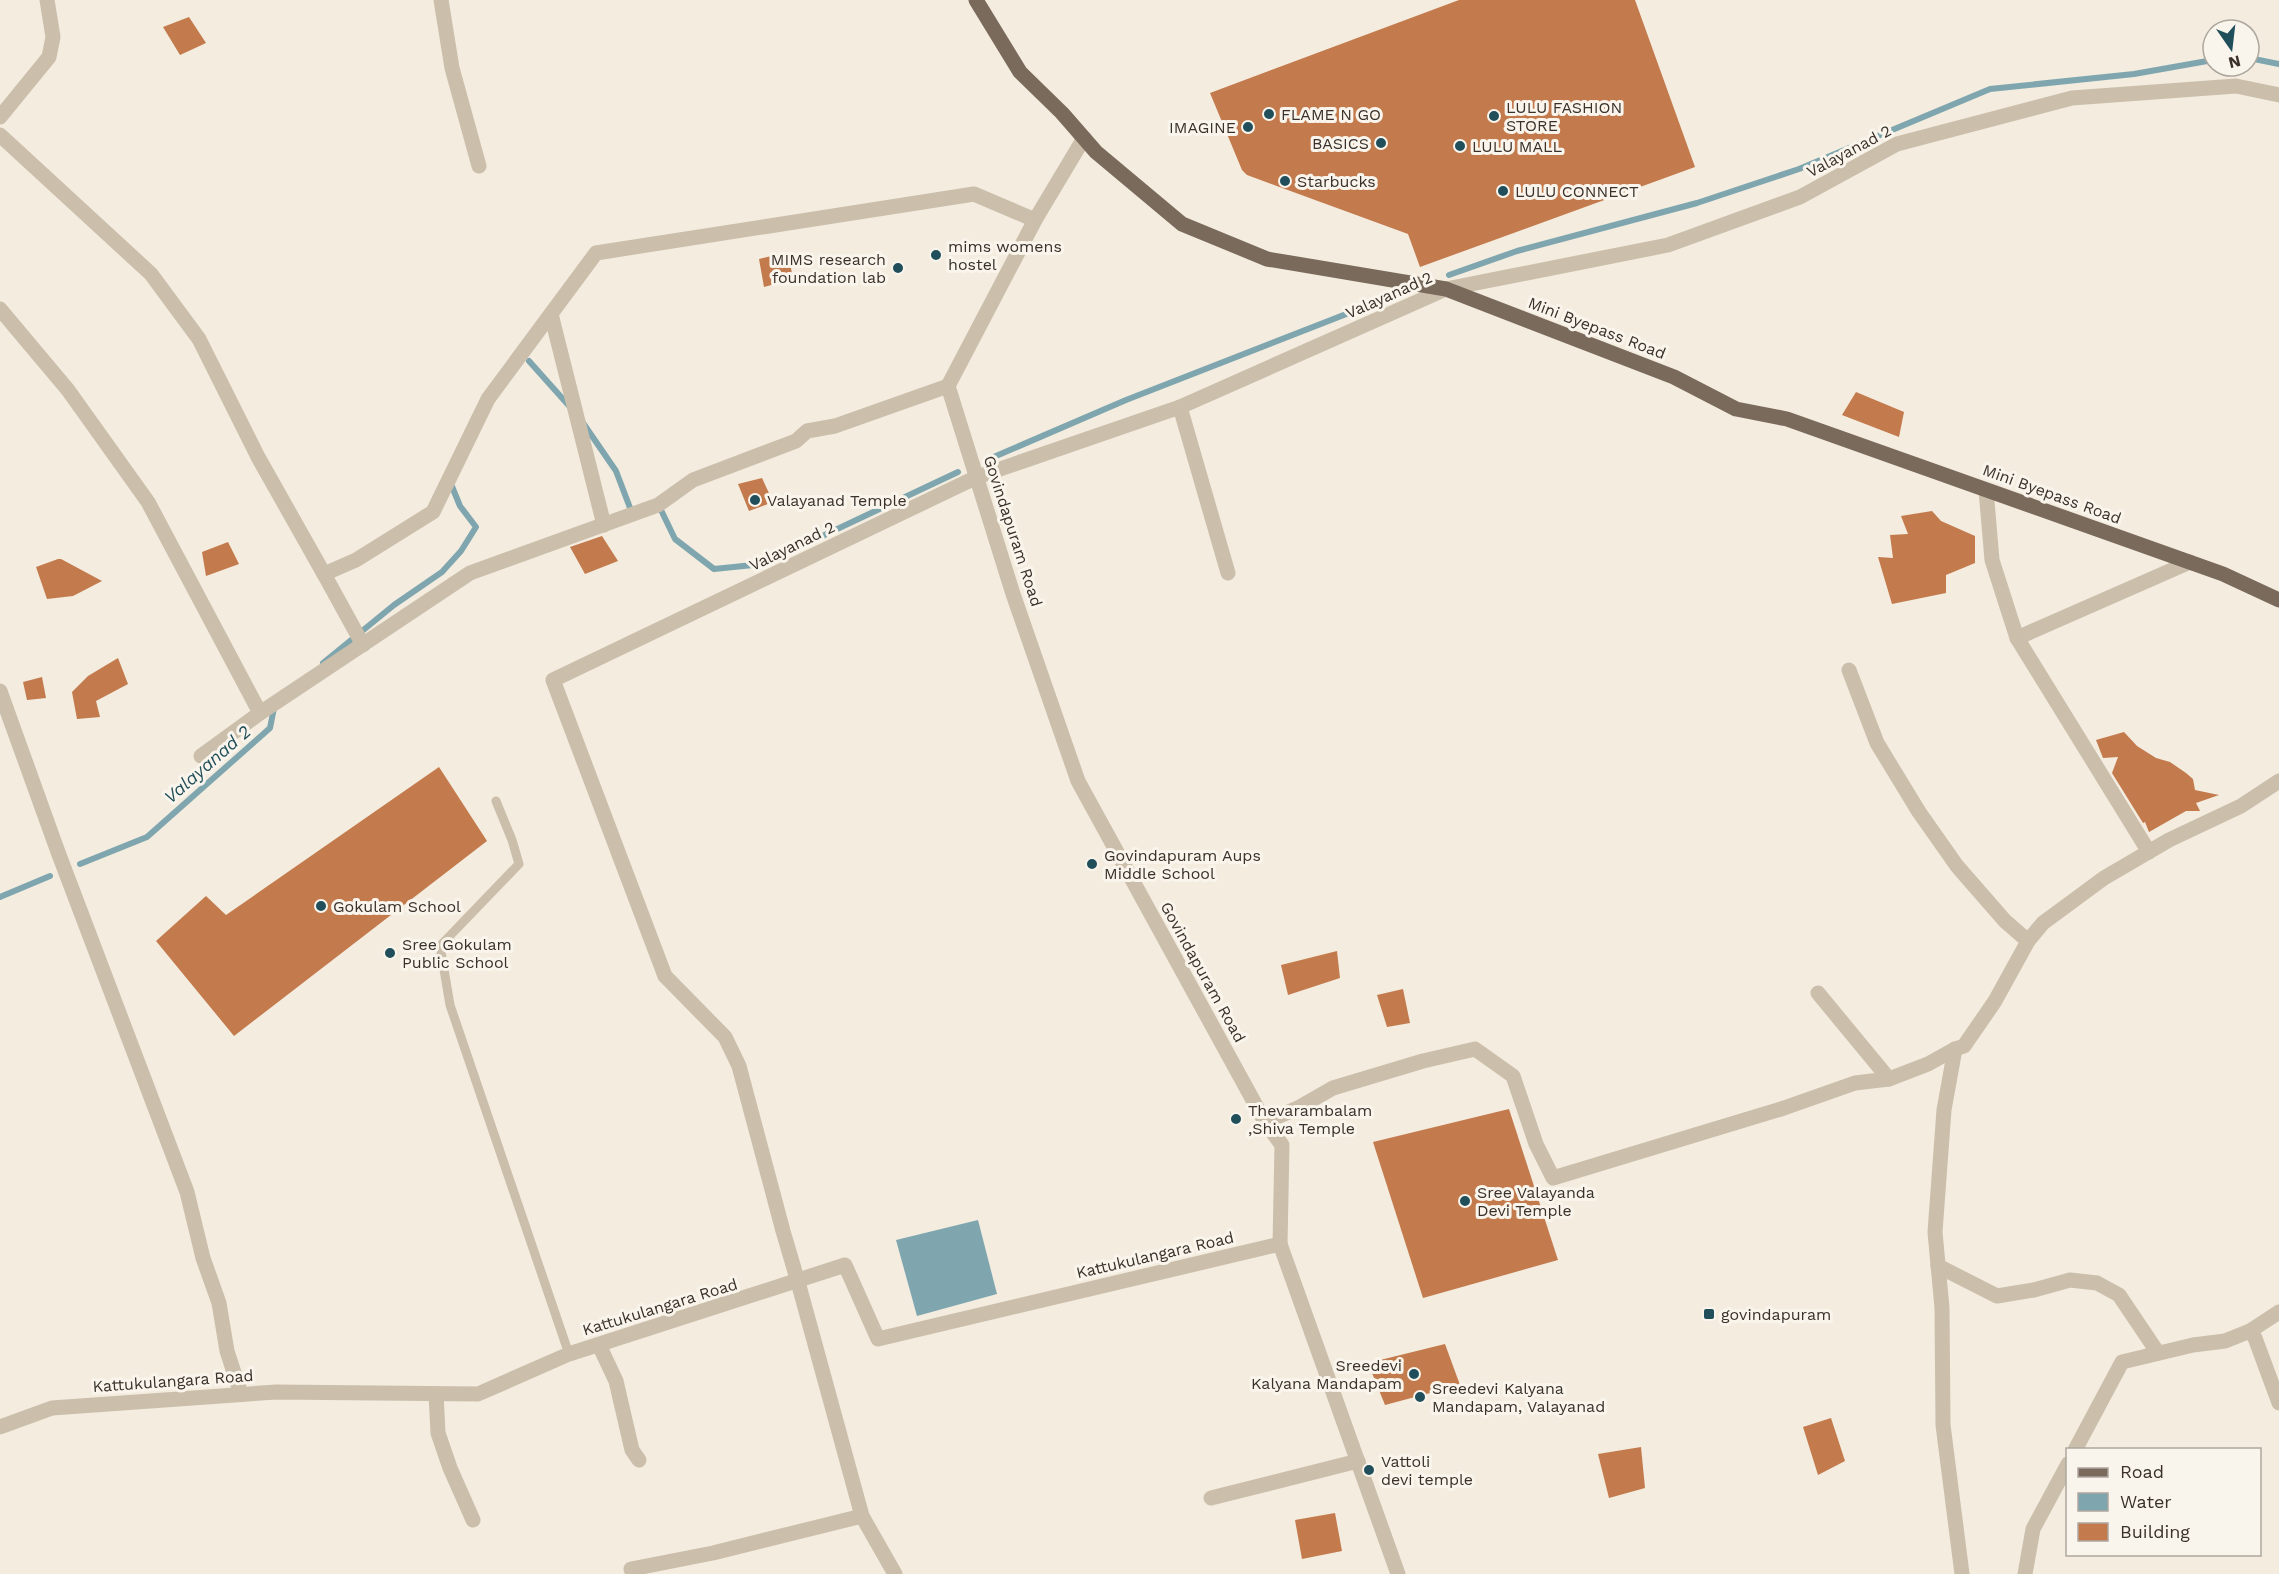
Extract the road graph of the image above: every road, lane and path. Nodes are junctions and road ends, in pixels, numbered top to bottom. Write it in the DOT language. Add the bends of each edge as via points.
graph roads {
  1 [pos="46,0"];
  2 [pos="441,0"];
  3 [pos="976,0"];
  4 [pos="2279,95"];
  5 [pos="0,117"];
  6 [pos="0,135"];
  7 [pos="1084,138"];
  8 [pos="479,166"];
  9 [pos="1035,220"];
  10 [pos="1446,290"];
  11 [pos="0,309"];
  12 [pos="551,314"];
  13 [pos="948,386"];
  14 [pos="1180,407"];
  15 [pos="977,477"];
  16 [pos="1986,490"];
  17 [pos="604,525"];
  18 [pos="2190,562"];
  19 [pos="1228,573"];
  20 [pos="324,574"];
  21 [pos="2279,600"];
  22 [pos="2017,639"];
  23 [pos="363,645"];
  24 [pos="1849,670"];
  25 [pos="0,691"];
  26 [pos="260,713"];
  27 [pos="201,756"];
  28 [pos="2279,781"];
  29 [pos="496,801"];
  30 [pos="2149,852"];
  31 [pos="2028,941"];
  32 [pos="1818,993"];
  33 [pos="1954,1049"];
  34 [pos="1889,1079"];
  35 [pos="1265,1122"];
  36 [pos="1280,1244"];
  37 [pos="1938,1266"];
  38 [pos="798,1282"];
  39 [pos="2279,1312"];
  40 [pos="2250,1330"];
  41 [pos="599,1345"];
  42 [pos="2158,1353"];
  43 [pos="569,1354"];
  44 [pos="241,1394"];
  45 [pos="436,1394"];
  46 [pos="2279,1403"];
  47 [pos="0,1427"];
  48 [pos="2076,1448"];
  49 [pos="639,1460"];
  50 [pos="1358,1461"];
  51 [pos="2066,1466"];
  52 [pos="1211,1498"];
  53 [pos="862,1516"];
  54 [pos="473,1520"];
  55 [pos="631,1569"];
  56 [pos="895,1574"];
  57 [pos="1398,1574"];
  58 [pos="1962,1574"];
  59 [pos="2025,1574"];
  1 -- 5 [label="street" via="53,37 49,57"];
  2 -- 8 [label="street" via="452,68"];
  3 -- 7 [label="main road, Mini Byepass Road" via="1020,72"];
  4 -- 10 [label="street, Valayanad 2" via="2236,86 2072,98 1897,144 1800,197 1668,245"];
  6 -- 20 [label="street" via="151,274 199,339 258,457"];
  7 -- 9 [label="street"];
  7 -- 10 [label="main road, Mini Byepass Road" via="1182,224 1267,259"];
  9 -- 12 [label="street" via="974,194 596,254"];
  9 -- 13 [label="street"];
  10 -- 14 [label="street, Valayanad 2"];
  10 -- 16 [label="main road, Mini Byepass Road" via="1674,377 1736,409 1787,419"];
  11 -- 26 [label="street" via="68,390 148,502"];
  12 -- 17 [label="street"];
  12 -- 20 [label="street" via="488,399 433,512 356,560"];
  13 -- 15 [label="street, Govindapuram Road"];
  13 -- 17 [label="street" via="835,426 807,431 796,441 693,480 658,506"];
  14 -- 15 [label="street, Valayanad 2"];
  14 -- 19 [label="street"];
  15 -- 35 [label="street, Govindapuram Road" via="1078,781"];
  15 -- 38 [label="street, Valayanad 2" via="553,680 665,976 725,1037 739,1066"];
  16 -- 18 [label="main road, Mini Byepass Road"];
  16 -- 22 [label="street" via="1992,560"];
  17 -- 23 [label="street" via="470,573"];
  18 -- 21 [label="main road, Mini Byepass Road"];
  18 -- 22 [label="street"];
  20 -- 23 [label="street"];
  22 -- 30 [label="street"];
  23 -- 26 [label="street"];
  24 -- 31 [label="street" via="1877,743 1919,812 1957,866"];
  25 -- 44 [label="street" via="187,1192"];
  26 -- 27 [label="street"];
  28 -- 30 [label="street" via="2241,806"];
  29 -- 43 [label="lane" via="519,864 440,946 450,1005"];
  30 -- 31 [label="street" via="2104,878 2043,923"];
  31 -- 33 [label="street" via="1995,1001 1964,1046"];
  32 -- 34 [label="street"];
  33 -- 34 [label="street"];
  33 -- 37 [label="street" via="1944,1110 1935,1232"];
  34 -- 35 [label="street" via="1855,1083 1553,1178 1536,1144 1513,1076 1475,1049 1332,1088"];
  35 -- 36 [label="street, Govindapuram Road" via="1282,1145"];
  36 -- 38 [label="street, Kattukulangara Road" via="878,1339 845,1266"];
  36 -- 50 [label="street, Govindapuram Road"];
  37 -- 42 [label="street" via="1997,1296 2070,1280 2097,1283 2119,1295"];
  37 -- 58 [label="street" via="1943,1425"];
  38 -- 41 [label="street, Kattukulangara Road"];
  38 -- 53 [label="street"];
  39 -- 40 [label="street"];
  40 -- 42 [label="street" via="2225,1341"];
  40 -- 46 [label="street"];
  41 -- 43 [label="street, Kattukulangara Road"];
  41 -- 49 [label="street" via="616,1381 632,1450"];
  42 -- 48 [label="street" via="2122,1362"];
  43 -- 45 [label="street, Kattukulangara Road" via="478,1394"];
  44 -- 45 [label="street, Kattukulangara Road"];
  44 -- 47 [label="street, Kattukulangara Road" via="52,1408"];
  45 -- 54 [label="street" via="438,1433"];
  50 -- 52 [label="street"];
  50 -- 57 [label="street, Govindapuram Road"];
  51 -- 59 [label="street" via="2033,1529"];
  53 -- 55 [label="street"];
  53 -- 56 [label="street"];
}
